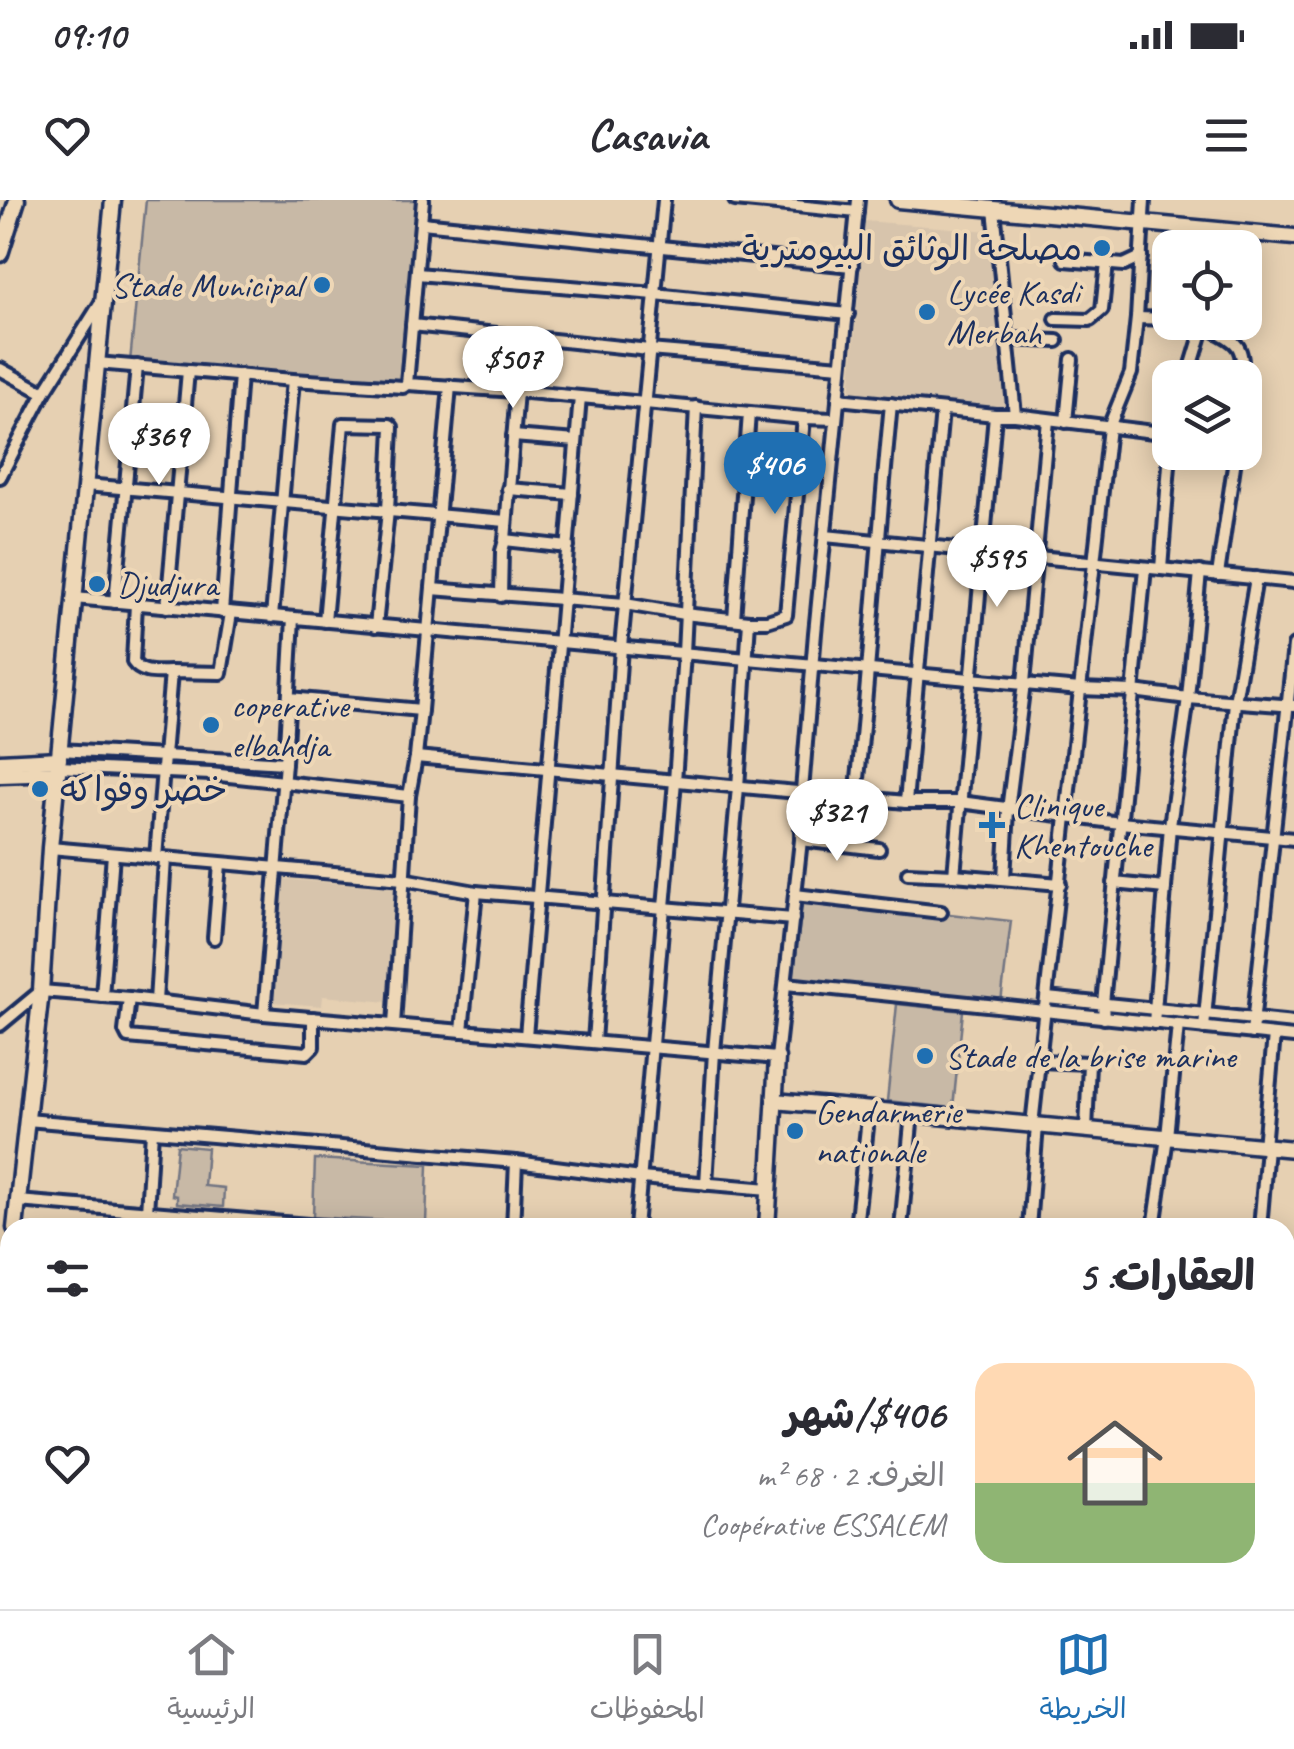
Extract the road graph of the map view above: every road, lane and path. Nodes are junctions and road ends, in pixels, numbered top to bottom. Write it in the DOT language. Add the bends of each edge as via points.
graph roads {
  1 [pos="18,200"];
  2 [pos="112,200"];
  3 [pos="423,200"];
  4 [pos="664,200"];
  5 [pos="735,200"];
  6 [pos="898,200"];
  7 [pos="1144,200"];
  8 [pos="858,206"];
  9 [pos="989,206"];
  10 [pos="422,223"];
  11 [pos="1142,223"];
  12 [pos="1225,230"];
  13 [pos="1262,234"];
  14 [pos="1294,237"];
  15 [pos="659,248"];
  16 [pos="0,254"];
  17 [pos="1140,257"];
  18 [pos="1065,260"];
  19 [pos="1107,263"];
  20 [pos="852,266"];
  21 [pos="418,274"];
  22 [pos="655,294"];
  23 [pos="103,300"];
  24 [pos="848,314"];
  25 [pos="1138,318"];
  26 [pos="1152,318"];
  27 [pos="1056,319"];
  28 [pos="412,325"];
  29 [pos="1008,339"];
  30 [pos="1057,341"];
  31 [pos="650,350"];
  32 [pos="1072,359"];
  33 [pos="96,363"];
  34 [pos="137,366"];
  35 [pos="841,366"];
  36 [pos="0,369"];
  37 [pos="188,372"];
  38 [pos="240,375"];
  39 [pos="292,380"];
  40 [pos="408,384"];
  41 [pos="450,386"];
  42 [pos="516,391"];
  43 [pos="44,393"];
  44 [pos="580,397"];
  45 [pos="838,399"];
  46 [pos="643,404"];
  47 [pos="891,404"];
  48 [pos="696,407"];
  49 [pos="942,410"];
  50 [pos="749,413"];
  51 [pos="1015,415"];
  52 [pos="995,416"];
  53 [pos="804,418"];
  54 [pos="836,420"];
  55 [pos="1048,420"];
  56 [pos="1066,422"];
  57 [pos="1109,427"];
  58 [pos="1152,432"];
  59 [pos="513,436"];
  60 [pos="576,441"];
  61 [pos="1169,470"];
  62 [pos="1233,470"];
  63 [pos="0,477"];
  64 [pos="85,486"];
  65 [pos="126,489"];
  66 [pos="508,489"];
  67 [pos="178,493"];
  68 [pos="572,494"];
  69 [pos="231,498"];
  70 [pos="284,502"];
  71 [pos="334,506"];
  72 [pos="388,511"];
  73 [pos="439,515"];
  74 [pos="506,521"];
  75 [pos="826,536"];
  76 [pos="505,540"];
  77 [pos="878,540"];
  78 [pos="930,546"];
  79 [pos="568,547"];
  80 [pos="982,553"];
  81 [pos="1036,558"];
  82 [pos="1095,563"];
  83 [pos="1145,568"];
  84 [pos="1161,569"];
  85 [pos="1200,572"];
  86 [pos="1218,574"];
  87 [pos="1256,578"];
  88 [pos="1294,582"];
  89 [pos="432,589"];
  90 [pos="501,596"];
  91 [pos="74,598"];
  92 [pos="562,598"];
  93 [pos="116,602"];
  94 [pos="136,604"];
  95 [pos="626,604"];
  96 [pos="167,607"];
  97 [pos="226,612"];
  98 [pos="684,614"];
  99 [pos="272,616"];
  100 [pos="293,618"];
  101 [pos="734,619"];
  102 [pos="325,621"];
  103 [pos="749,621"];
  104 [pos="376,626"];
  105 [pos="429,630"];
  106 [pos="559,642"];
  107 [pos="1294,646"];
  108 [pos="620,648"];
  109 [pos="684,653"];
  110 [pos="746,659"];
  111 [pos="812,664"];
  112 [pos="869,670"];
  113 [pos="171,672"];
  114 [pos="920,674"];
  115 [pos="971,679"];
  116 [pos="1024,684"];
  117 [pos="1080,688"];
  118 [pos="1133,691"];
  119 [pos="289,698"];
  120 [pos="1188,698"];
  121 [pos="1235,702"];
  122 [pos="1290,705"];
  123 [pos="421,710"];
  124 [pos="164,756"];
  125 [pos="416,757"];
  126 [pos="0,762"];
  127 [pos="59,762"];
  128 [pos="285,763"];
  129 [pos="549,769"];
  130 [pos="163,772"];
  131 [pos="611,775"];
  132 [pos="0,776"];
  133 [pos="675,781"];
  134 [pos="283,783"];
  135 [pos="738,787"];
  136 [pos="802,792"];
  137 [pos="409,796"];
  138 [pos="856,798"];
  139 [pos="906,802"];
  140 [pos="960,802"];
  141 [pos="1008,810"];
  142 [pos="1067,817"];
  143 [pos="1120,824"];
  144 [pos="1170,826"];
  145 [pos="1221,832"];
  146 [pos="1274,837"];
  147 [pos="1294,839"];
  148 [pos="801,840"];
  149 [pos="50,848"];
  150 [pos="879,849"];
  151 [pos="113,854"];
  152 [pos="160,858"];
  153 [pos="220,864"];
  154 [pos="275,868"];
  155 [pos="908,872"];
  156 [pos="954,874"];
  157 [pos="1004,878"];
  158 [pos="403,879"];
  159 [pos="1114,883"];
  160 [pos="1060,884"];
  161 [pos="1165,888"];
  162 [pos="476,892"];
  163 [pos="795,895"];
  164 [pos="538,897"];
  165 [pos="602,903"];
  166 [pos="665,908"];
  167 [pos="941,912"];
  168 [pos="727,913"];
  169 [pos="793,919"];
  170 [pos="214,938"];
  171 [pos="786,984"];
  172 [pos="41,992"];
  173 [pos="102,996"];
  174 [pos="129,998"];
  175 [pos="1047,998"];
  176 [pos="156,1001"];
  177 [pos="1102,1004"];
  178 [pos="1155,1009"];
  179 [pos="1045,1012"];
  180 [pos="264,1014"];
  181 [pos="1205,1014"];
  182 [pos="314,1018"];
  183 [pos="1104,1018"];
  184 [pos="1254,1019"];
  185 [pos="1154,1023"];
  186 [pos="1294,1023"];
  187 [pos="0,1025"];
  188 [pos="394,1025"];
  189 [pos="1178,1025"];
  190 [pos="1204,1028"];
  191 [pos="462,1031"];
  192 [pos="1252,1033"];
  193 [pos="1274,1035"];
  194 [pos="526,1036"];
  195 [pos="1294,1038"];
  196 [pos="594,1042"];
  197 [pos="651,1047"];
  198 [pos="714,1052"];
  199 [pos="777,1058"];
  200 [pos="1039,1061"];
  201 [pos="775,1100"];
  202 [pos="869,1110"];
  203 [pos="912,1114"];
  204 [pos="28,1120"];
  205 [pos="1034,1125"];
  206 [pos="1086,1130"];
  207 [pos="152,1132"];
  208 [pos="1167,1137"];
  209 [pos="1266,1147"];
  210 [pos="1294,1149"];
  211 [pos="516,1162"];
  212 [pos="641,1178"];
  213 [pos="706,1184"];
  214 [pos="770,1189"];
  215 [pos="18,1201"];
  216 [pos="147,1212"];
  217 [pos="16,1218"];
  218 [pos="185,1218"];
  219 [pos="513,1218"];
  220 [pos="637,1218"];
  221 [pos="767,1218"];
  222 [pos="857,1218"];
  223 [pos="902,1218"];
  224 [pos="1029,1218"];
  225 [pos="1155,1218"];
  226 [pos="1261,1218"];
  1 -- 16 [label="main road"];
  2 -- 23 [label="main road"];
  3 -- 10 [label="street"];
  4 -- 15 [label="street"];
  5 -- 8 [label="street"];
  6 -- 9 [label="main road"];
  7 -- 11 [label="street"];
  8 -- 20 [label="street"];
  9 -- 11 [label="main road"];
  9 -- 29 [label="street"];
  10 -- 15 [label="street"];
  10 -- 21 [label="street"];
  11 -- 12 [label="main road"];
  11 -- 17 [label="street"];
  13 -- 14 [label="main road"];
  15 -- 20 [label="street"];
  15 -- 22 [label="street"];
  17 -- 19 [label="street" via="1124,265"];
  17 -- 25 [label="street"];
  18 -- 19 [label="street"];
  19 -- 27 [label="street" via="1102,310 1090,320"];
  20 -- 24 [label="street"];
  21 -- 22 [label="street"];
  21 -- 28 [label="street"];
  22 -- 24 [label="street"];
  22 -- 31 [label="street"];
  23 -- 33 [label="main road"];
  23 -- 43 [label="street"];
  24 -- 35 [label="street"];
  25 -- 26 [label="street"];
  25 -- 57 [label="street" via="1131,373"];
  28 -- 31 [label="street"];
  28 -- 40 [label="street"];
  29 -- 30 [label="street"];
  29 -- 51 [label="street"];
  31 -- 35 [label="street"];
  31 -- 46 [label="street"];
  32 -- 56 [label="street"];
  33 -- 34 [label="street"];
  33 -- 64 [label="main road"];
  34 -- 37 [label="street"];
  34 -- 65 [label="street"];
  35 -- 45 [label="street"];
  36 -- 43 [label="street"];
  37 -- 38 [label="street"];
  37 -- 67 [label="street"];
  38 -- 39 [label="street"];
  38 -- 69 [label="street"];
  39 -- 40 [label="street"];
  39 -- 70 [label="street"];
  40 -- 41 [label="street"];
  41 -- 42 [label="street"];
  41 -- 73 [label="street"];
  42 -- 44 [label="street"];
  42 -- 59 [label="street"];
  43 -- 63 [label="street"];
  44 -- 46 [label="street"];
  44 -- 60 [label="street"];
  45 -- 47 [label="street"];
  45 -- 54 [label="street"];
  46 -- 48 [label="street"];
  46 -- 95 [label="street"];
  47 -- 49 [label="street"];
  47 -- 77 [label="street"];
  48 -- 50 [label="street"];
  48 -- 98 [label="street"];
  49 -- 52 [label="street"];
  49 -- 78 [label="street"];
  50 -- 53 [label="street"];
  50 -- 101 [label="street"];
  51 -- 52 [label="street"];
  51 -- 55 [label="street"];
  52 -- 80 [label="street"];
  53 -- 54 [label="street"];
  53 -- 103 [label="street" via="786,615"];
  54 -- 75 [label="street"];
  55 -- 56 [label="street"];
  55 -- 81 [label="street"];
  56 -- 57 [label="street"];
  57 -- 58 [label="street"];
  57 -- 82 [label="street"];
  59 -- 60 [label="street"];
  59 -- 66 [label="street"];
  60 -- 68 [label="street"];
  61 -- 84 [label="street"];
  62 -- 86 [label="street"];
  64 -- 65 [label="street"];
  64 -- 91 [label="main road"];
  65 -- 67 [label="street"];
  65 -- 93 [label="street"];
  66 -- 68 [label="street"];
  66 -- 74 [label="street"];
  67 -- 69 [label="street"];
  67 -- 96 [label="street"];
  68 -- 79 [label="street"];
  69 -- 70 [label="street"];
  69 -- 97 [label="street"];
  70 -- 71 [label="street"];
  70 -- 99 [label="street"];
  71 -- 72 [label="street"];
  71 -- 72 [label="street" via="343,424 390,425"];
  71 -- 102 [label="street"];
  72 -- 73 [label="street"];
  72 -- 104 [label="street"];
  73 -- 74 [label="street"];
  73 -- 89 [label="street"];
  74 -- 76 [label="street"];
  75 -- 77 [label="street"];
  75 -- 111 [label="street"];
  76 -- 79 [label="street"];
  76 -- 90 [label="street"];
  77 -- 78 [label="street"];
  77 -- 112 [label="street"];
  78 -- 80 [label="street"];
  78 -- 114 [label="street"];
  79 -- 92 [label="street"];
  80 -- 81 [label="street"];
  80 -- 115 [label="street"];
  81 -- 82 [label="street"];
  81 -- 116 [label="street"];
  82 -- 83 [label="street"];
  82 -- 117 [label="street"];
  83 -- 84 [label="street"];
  83 -- 118 [label="street"];
  84 -- 85 [label="street"];
  85 -- 86 [label="street"];
  85 -- 120 [label="street"];
  86 -- 87 [label="street"];
  87 -- 88 [label="street"];
  87 -- 121 [label="street"];
  89 -- 90 [label="street"];
  89 -- 105 [label="street"];
  90 -- 92 [label="street"];
  91 -- 93 [label="street"];
  91 -- 127 [label="main road"];
  92 -- 95 [label="street"];
  92 -- 106 [label="street"];
  93 -- 94 [label="street"];
  94 -- 96 [label="street"];
  94 -- 113 [label="street" via="133,662 138,669"];
  95 -- 98 [label="street"];
  95 -- 108 [label="street"];
  96 -- 97 [label="street"];
  97 -- 99 [label="street"];
  97 -- 113 [label="street" via="221,674"];
  98 -- 101 [label="street"];
  98 -- 109 [label="street"];
  99 -- 100 [label="street"];
  100 -- 102 [label="street"];
  100 -- 119 [label="street"];
  101 -- 103 [label="street"];
  102 -- 104 [label="street"];
  103 -- 110 [label="street"];
  104 -- 105 [label="street"];
  105 -- 106 [label="street"];
  105 -- 123 [label="street"];
  106 -- 108 [label="street"];
  106 -- 129 [label="street"];
  107 -- 122 [label="street"];
  108 -- 109 [label="street"];
  108 -- 131 [label="street"];
  109 -- 110 [label="street"];
  109 -- 133 [label="street"];
  110 -- 111 [label="street"];
  110 -- 135 [label="street"];
  111 -- 112 [label="street"];
  111 -- 136 [label="street"];
  112 -- 114 [label="street"];
  112 -- 138 [label="street"];
  113 -- 124 [label="street"];
  114 -- 115 [label="street"];
  114 -- 139 [label="street"];
  115 -- 116 [label="street"];
  115 -- 140 [label="street"];
  116 -- 117 [label="street"];
  116 -- 141 [label="street"];
  117 -- 118 [label="street"];
  117 -- 142 [label="street"];
  118 -- 120 [label="street"];
  118 -- 143 [label="street"];
  119 -- 123 [label="street"];
  119 -- 128 [label="street"];
  120 -- 121 [label="street"];
  120 -- 144 [label="street"];
  121 -- 122 [label="street"];
  121 -- 145 [label="street"];
  122 -- 146 [label="street"];
  123 -- 125 [label="street"];
  124 -- 127 [label="street"];
  124 -- 128 [label="street"];
  124 -- 130 [label="street"];
  125 -- 129 [label="street"];
  125 -- 137 [label="street"];
  126 -- 127 [label="main road"];
  127 -- 130 [label="street"];
  127 -- 132 [label="main road"];
  127 -- 149 [label="main road"];
  128 -- 134 [label="street"];
  129 -- 131 [label="street"];
  129 -- 164 [label="street"];
  130 -- 134 [label="street"];
  130 -- 152 [label="street"];
  131 -- 133 [label="street"];
  131 -- 165 [label="street"];
  133 -- 135 [label="street"];
  133 -- 166 [label="street"];
  134 -- 137 [label="street"];
  134 -- 154 [label="street"];
  135 -- 136 [label="street"];
  135 -- 168 [label="street"];
  136 -- 138 [label="street"];
  136 -- 148 [label="street"];
  137 -- 158 [label="street"];
  138 -- 139 [label="street"];
  139 -- 140 [label="street"];
  140 -- 141 [label="street"];
  140 -- 156 [label="street"];
  141 -- 142 [label="street"];
  141 -- 157 [label="street"];
  142 -- 143 [label="street"];
  142 -- 160 [label="street"];
  143 -- 144 [label="street"];
  143 -- 159 [label="street"];
  144 -- 145 [label="street"];
  144 -- 161 [label="street"];
  145 -- 146 [label="street"];
  145 -- 181 [label="street"];
  146 -- 147 [label="street"];
  146 -- 184 [label="street"];
  148 -- 150 [label="street"];
  148 -- 163 [label="street"];
  149 -- 151 [label="street"];
  149 -- 172 [label="main road"];
  151 -- 152 [label="street"];
  151 -- 173 [label="street"];
  152 -- 153 [label="street"];
  152 -- 176 [label="street"];
  153 -- 154 [label="street"];
  153 -- 170 [label="street"];
  154 -- 158 [label="street"];
  154 -- 180 [label="street"];
  155 -- 156 [label="street"];
  156 -- 157 [label="street"];
  157 -- 160 [label="street"];
  158 -- 162 [label="street"];
  158 -- 188 [label="street"];
  159 -- 161 [label="street"];
  159 -- 177 [label="street"];
  160 -- 175 [label="street"];
  161 -- 178 [label="street"];
  162 -- 164 [label="street"];
  162 -- 191 [label="street"];
  163 -- 167 [label="street"];
  163 -- 169 [label="street"];
  164 -- 165 [label="street"];
  164 -- 194 [label="street"];
  165 -- 166 [label="street"];
  165 -- 196 [label="street"];
  166 -- 168 [label="street"];
  166 -- 197 [label="street"];
  168 -- 169 [label="street"];
  168 -- 198 [label="street"];
  169 -- 171 [label="street"];
  171 -- 179 [label="street"];
  171 -- 199 [label="street"];
  172 -- 173 [label="street"];
  172 -- 187 [label="street"];
  172 -- 204 [label="main road"];
  173 -- 174 [label="street"];
  174 -- 176 [label="street"];
  174 -- 182 [label="street" via="128,1037 308,1052"];
  175 -- 177 [label="street"];
  175 -- 179 [label="street"];
  176 -- 180 [label="street"];
  177 -- 178 [label="street"];
  177 -- 183 [label="street"];
  178 -- 181 [label="street"];
  178 -- 185 [label="street"];
  179 -- 183 [label="street"];
  179 -- 200 [label="street"];
  180 -- 182 [label="street"];
  181 -- 184 [label="street"];
  181 -- 190 [label="street"];
  182 -- 188 [label="street"];
  183 -- 185 [label="street"];
  184 -- 186 [label="street"];
  184 -- 192 [label="street"];
  185 -- 189 [label="street"];
  188 -- 191 [label="street"];
  189 -- 190 [label="street"];
  189 -- 208 [label="street"];
  190 -- 192 [label="street"];
  191 -- 194 [label="street"];
  192 -- 193 [label="street"];
  193 -- 195 [label="street"];
  193 -- 209 [label="street"];
  194 -- 196 [label="street"];
  196 -- 197 [label="street"];
  197 -- 198 [label="street"];
  197 -- 212 [label="street"];
  198 -- 199 [label="street"];
  198 -- 213 [label="street"];
  199 -- 201 [label="main road"];
  200 -- 205 [label="street"];
  200 -- 206 [label="street" via="1089,1063"];
  201 -- 202 [label="main road"];
  201 -- 214 [label="main road"];
  202 -- 203 [label="main road"];
  202 -- 222 [label="street"];
  203 -- 205 [label="main road"];
  203 -- 223 [label="street"];
  204 -- 207 [label="street"];
  204 -- 215 [label="main road"];
  205 -- 206 [label="main road"];
  205 -- 224 [label="street"];
  206 -- 208 [label="main road"];
  207 -- 211 [label="street"];
  207 -- 216 [label="street"];
  208 -- 209 [label="main road"];
  208 -- 225 [label="street"];
  209 -- 210 [label="main road"];
  209 -- 226 [label="street"];
  211 -- 212 [label="street"];
  211 -- 219 [label="street"];
  212 -- 213 [label="street"];
  212 -- 220 [label="street"];
  213 -- 214 [label="street"];
  214 -- 221 [label="main road"];
  215 -- 216 [label="street"];
  215 -- 217 [label="main road"];
  216 -- 218 [label="street"];
}
